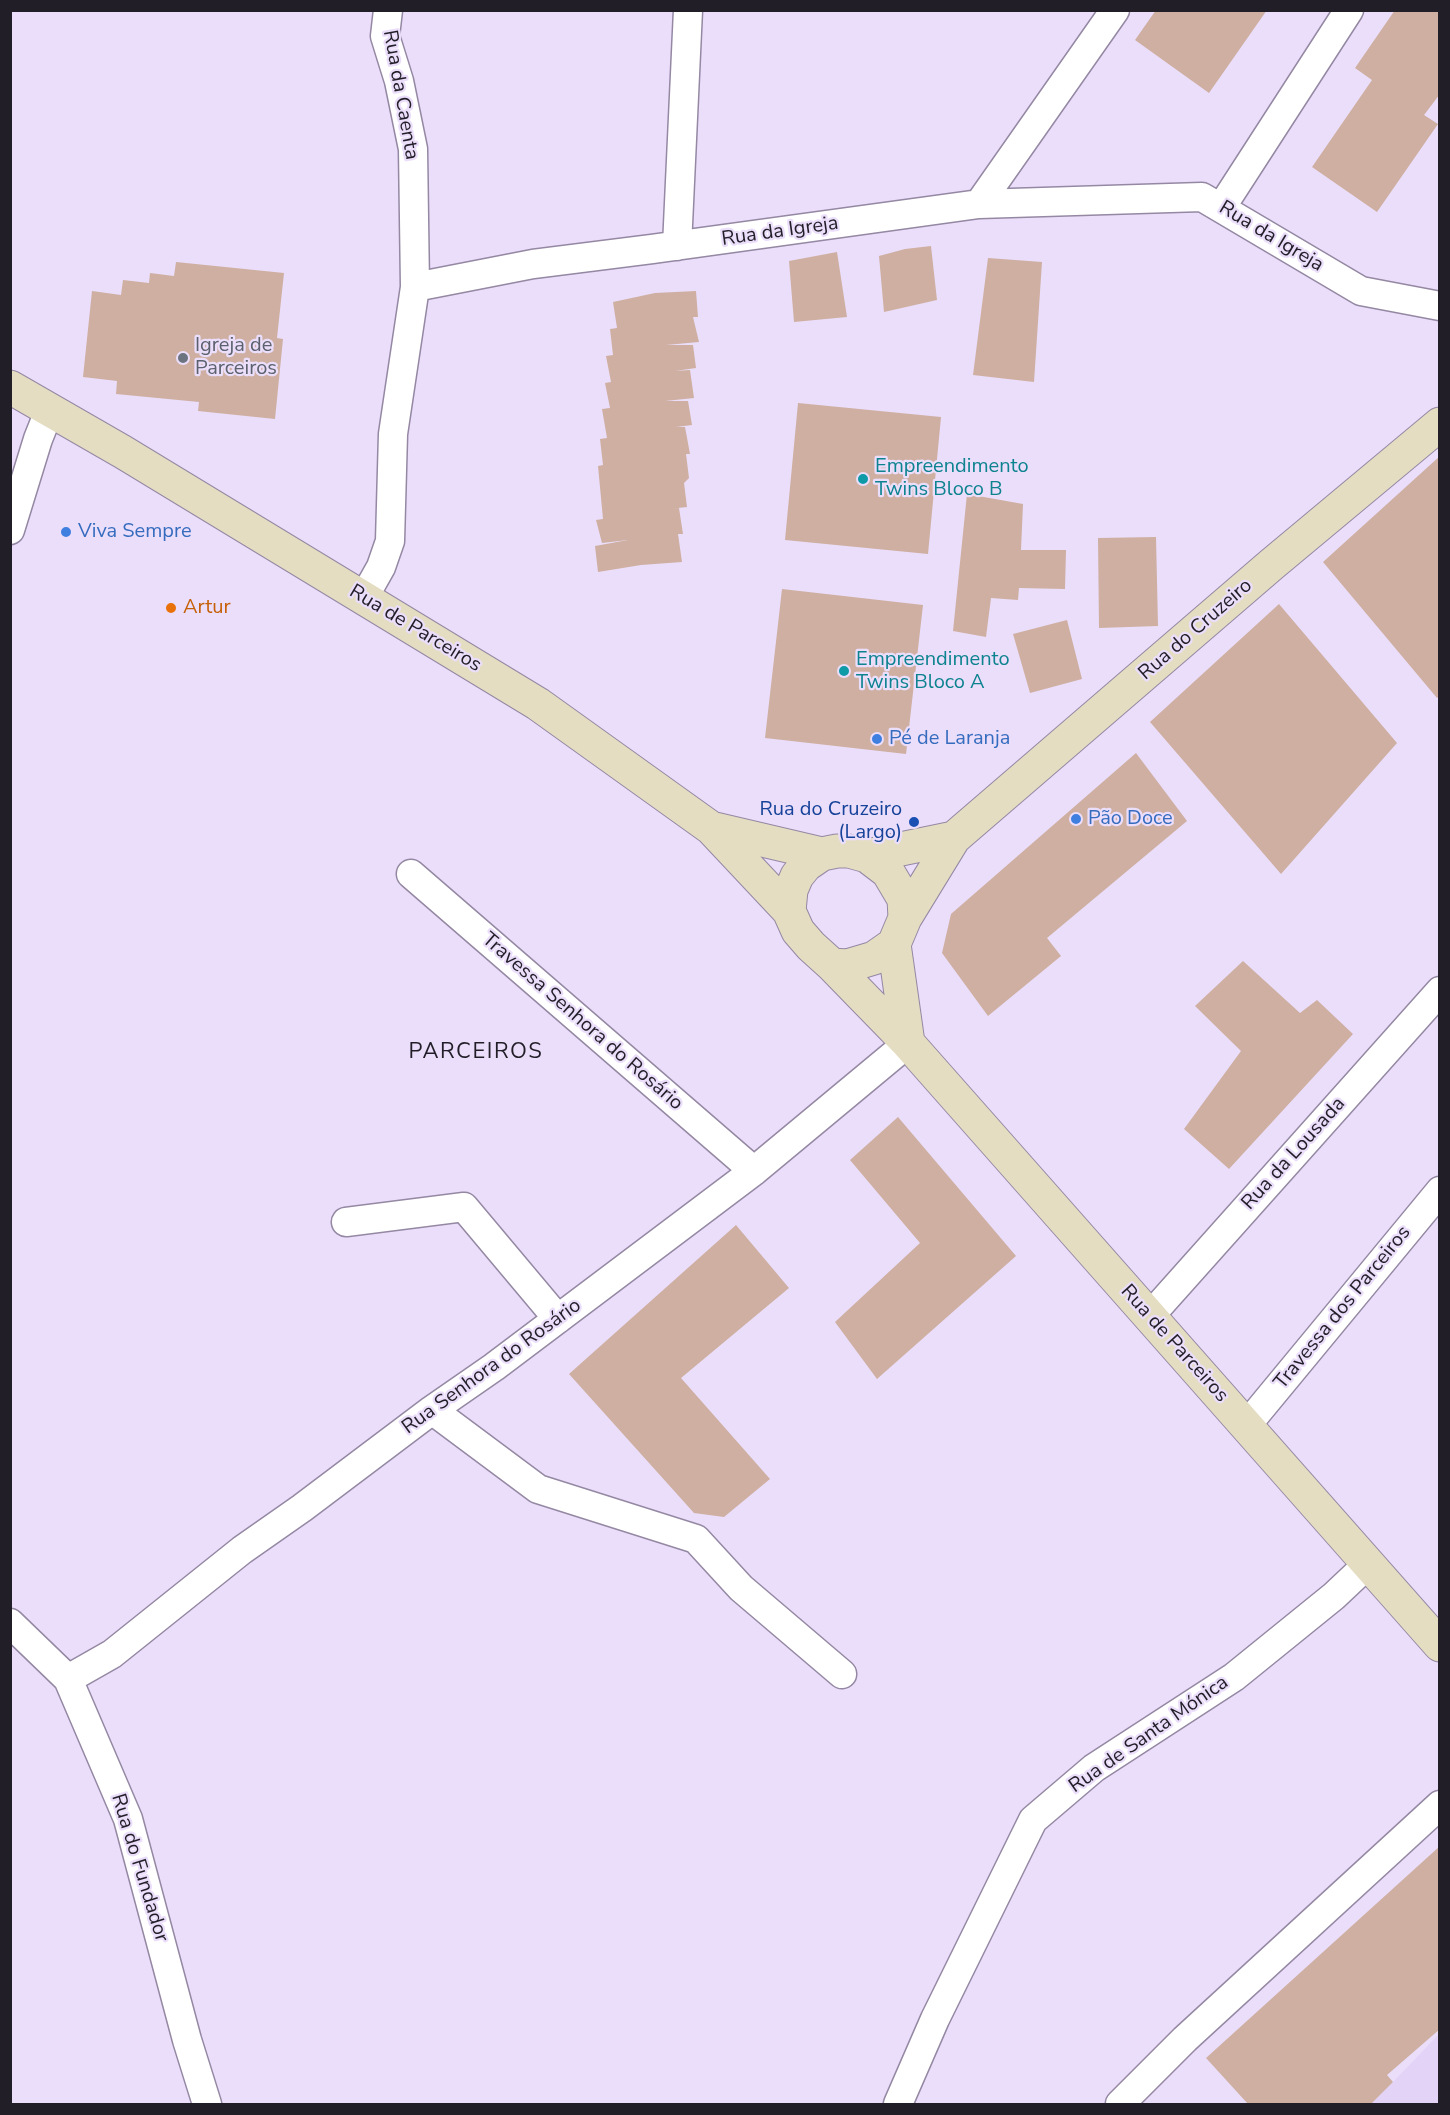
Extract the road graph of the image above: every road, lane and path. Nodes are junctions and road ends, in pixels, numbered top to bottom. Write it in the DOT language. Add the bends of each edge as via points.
graph roads {
  1 [pos="388,10"];
  2 [pos="688,10"];
  3 [pos="1115,10"];
  4 [pos="1349,10"];
  5 [pos="979,204"];
  6 [pos="1221,208"];
  7 [pos="677,246"];
  8 [pos="415,287"];
  9 [pos="1440,306"];
  10 [pos="10,387"];
  11 [pos="50,409"];
  12 [pos="1440,424"];
  13 [pos="10,530"];
  14 [pos="363,599"];
  15 [pos="711,828"];
  16 [pos="954,838"];
  17 [pos="822,854"];
  18 [pos="867,856"];
  19 [pos="411,874"];
  20 [pos="789,911"];
  21 [pos="900,931"];
  22 [pos="832,965"];
  23 [pos="1440,992"];
  24 [pos="908,1043"];
  25 [pos="754,1171"];
  26 [pos="1440,1191"];
  27 [pos="346,1222"];
  28 [pos="1149,1317"];
  29 [pos="558,1319"];
  30 [pos="432,1410"];
  31 [pos="1246,1426"];
  32 [pos="1369,1563"];
  33 [pos="11,1625"];
  34 [pos="1440,1646"];
  35 [pos="842,1674"];
  36 [pos="68,1679"];
  37 [pos="1440,1805"];
  38 [pos="207,2104"];
  39 [pos="898,2104"];
  40 [pos="1120,2104"];
  1 -- 8 [label="street, Rua da Caenta" via="385,36 413,149"];
  2 -- 7 [label="street"];
  3 -- 5 [label="street"];
  4 -- 6 [label="street"];
  5 -- 6 [label="street, Rua da Igreja" via="1202,197"];
  5 -- 7 [label="street, Rua da Igreja"];
  6 -- 9 [label="street, Rua da Igreja" via="1361,291"];
  7 -- 8 [label="street, Rua da Igreja" via="533,264"];
  8 -- 14 [label="street" via="393,434 390,541"];
  10 -- 11 [label="main road, Rua de Parceiros"];
  11 -- 13 [label="street"];
  11 -- 14 [label="main road, Rua de Parceiros"];
  12 -- 16 [label="main road, Rua do Cruzeiro"];
  14 -- 15 [label="main road, Rua de Parceiros" via="538,704"];
  15 -- 17 [label="main road"];
  15 -- 20 [label="main road, Rua de Parceiros"];
  16 -- 18 [label="main road, Rua do Cruzeiro"];
  16 -- 21 [label="main road, Rua do Cruzeiro"];
  17 -- 18 [label="main road" via="849,851"];
  17 -- 20 [label="main road" via="797,876"];
  18 -- 21 [label="main road" via="888,872 904,899"];
  19 -- 25 [label="street, Travessa Senhora do Rosário"];
  20 -- 22 [label="main road" via="798,931"];
  21 -- 22 [label="main road" via="874,958 847,966"];
  21 -- 24 [label="main road"];
  22 -- 24 [label="main road, Rua de Parceiros"];
  23 -- 28 [label="street, Rua da Lousada"];
  24 -- 25 [label="street, Rua Senhora do Rosário"];
  24 -- 28 [label="main road, Rua de Parceiros"];
  25 -- 29 [label="street, Rua Senhora do Rosário"];
  26 -- 31 [label="street, Travessa dos Parceiros"];
  27 -- 29 [label="street" via="465,1207"];
  28 -- 31 [label="main road, Rua de Parceiros"];
  29 -- 30 [label="street, Rua Senhora do Rosário"];
  30 -- 35 [label="street" via="538,1489 696,1539 741,1588"];
  30 -- 36 [label="street, Rua Senhora do Rosário" via="242,1550 112,1654"];
  31 -- 32 [label="main road, Rua de Parceiros"];
  32 -- 34 [label="main road, Rua de Parceiros"];
  32 -- 39 [label="street, Rua de Santa Mónica" via="1234,1677 1094,1768 1033,1820 935,2019"];
  33 -- 36 [label="street, Rua do Fundador"];
  36 -- 38 [label="street, Rua do Fundador" via="128,1819"];
  37 -- 40 [label="street" via="1185,2039"];
}
